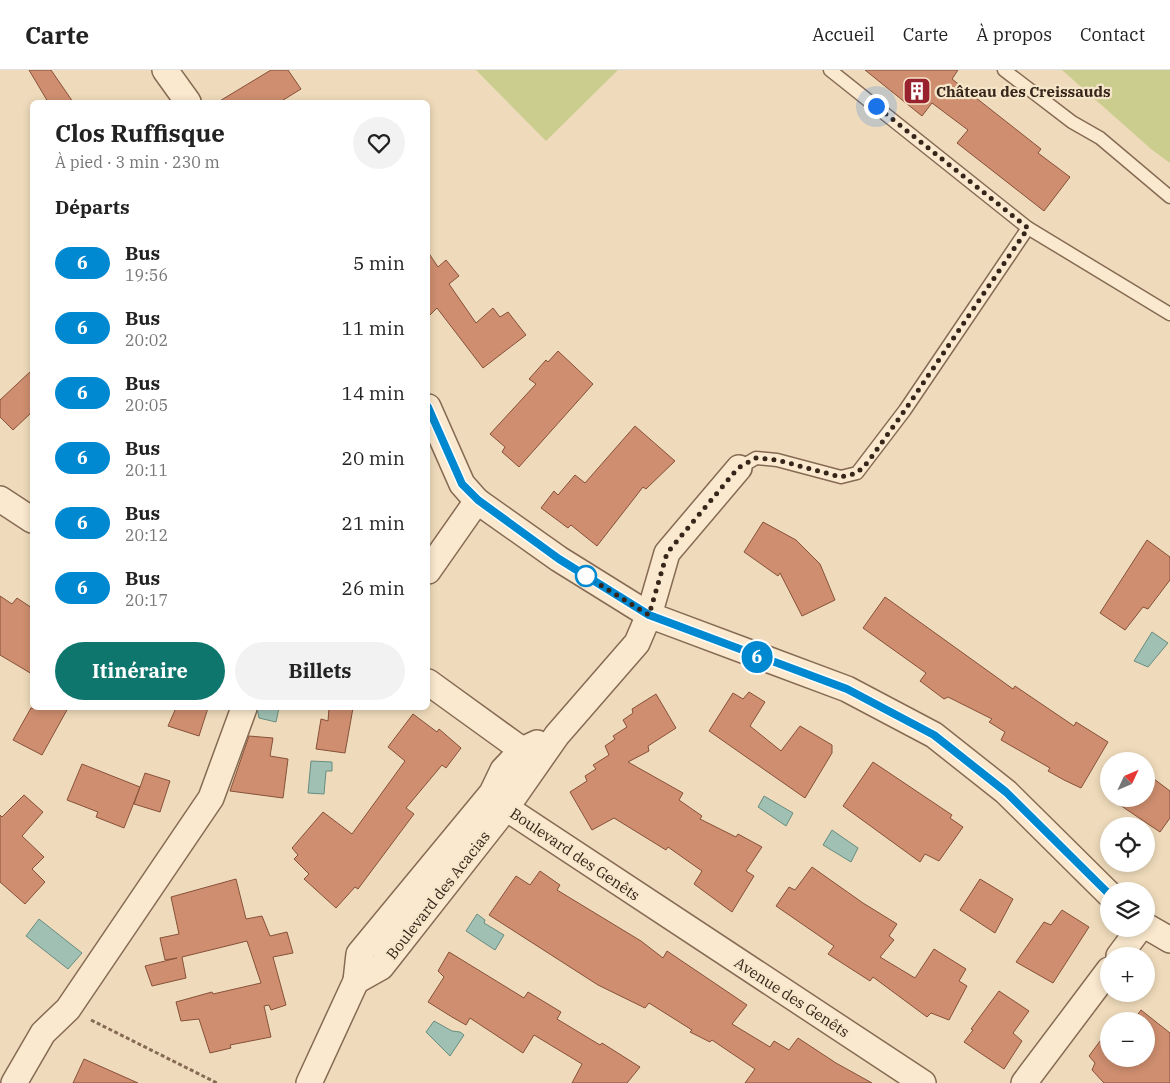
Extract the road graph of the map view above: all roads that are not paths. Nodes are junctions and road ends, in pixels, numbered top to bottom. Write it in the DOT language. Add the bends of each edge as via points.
graph roads {
  1 [pos="165,70"];
  2 [pos="830,70"];
  3 [pos="1004,70"];
  4 [pos="187,100"];
  5 [pos="1170,197"];
  6 [pos="1028,228"];
  7 [pos="1170,314"];
  8 [pos="430,412"];
  9 [pos="738,468"];
  10 [pos="0,499"];
  11 [pos="478,500"];
  12 [pos="30,519"];
  13 [pos="430,568"];
  14 [pos="649,615"];
  15 [pos="430,683"];
  16 [pos="243,710"];
  17 [pos="557,735"];
  18 [pos="522,750"];
  19 [pos="499,800"];
  20 [pos="1100,885"];
  21 [pos="661,912"];
  22 [pos="1155,931"];
  23 [pos="1170,940"];
  24 [pos="1100,982"];
  25 [pos="14,1083"];
  26 [pos="309,1083"];
  27 [pos="923,1083"];
  28 [pos="1024,1083"];
  1 -- 4 [label="street"];
  2 -- 6 [label="lane"];
  3 -- 5 [label="lane" via="1072,122 1100,138"];
  6 -- 7 [label="lane"];
  6 -- 9 [label="lane" via="905,410 857,473 841,477 777,460 756,458"];
  8 -- 11 [label="street" via="462,484"];
  9 -- 14 [label="street, Boulevard des Acacias" via="667,553"];
  10 -- 12 [label="street"];
  11 -- 13 [label="street"];
  11 -- 14 [label="street" via="559,559"];
  14 -- 17 [label="street, Boulevard des Acacias" via="637,642"];
  14 -- 20 [label="street" via="847,689 934,735 1006,792"];
  15 -- 18 [label="street"];
  16 -- 25 [label="street" via="211,798 68,1009 43,1033"];
  17 -- 18 [label="street, Boulevard des Acacias"];
  17 -- 19 [label="street, Boulevard des Acacias"];
  18 -- 19 [label="street, Boulevard des Acacias" via="503,770"];
  19 -- 21 [label="street, Boulevard des Genêts"];
  19 -- 26 [label="street, Boulevard des Acacias" via="359,954 356,981"];
  21 -- 27 [label="street, Avenue des Genêts"];
  22 -- 23 [label="street"];
  24 -- 28 [label="street"];
}
